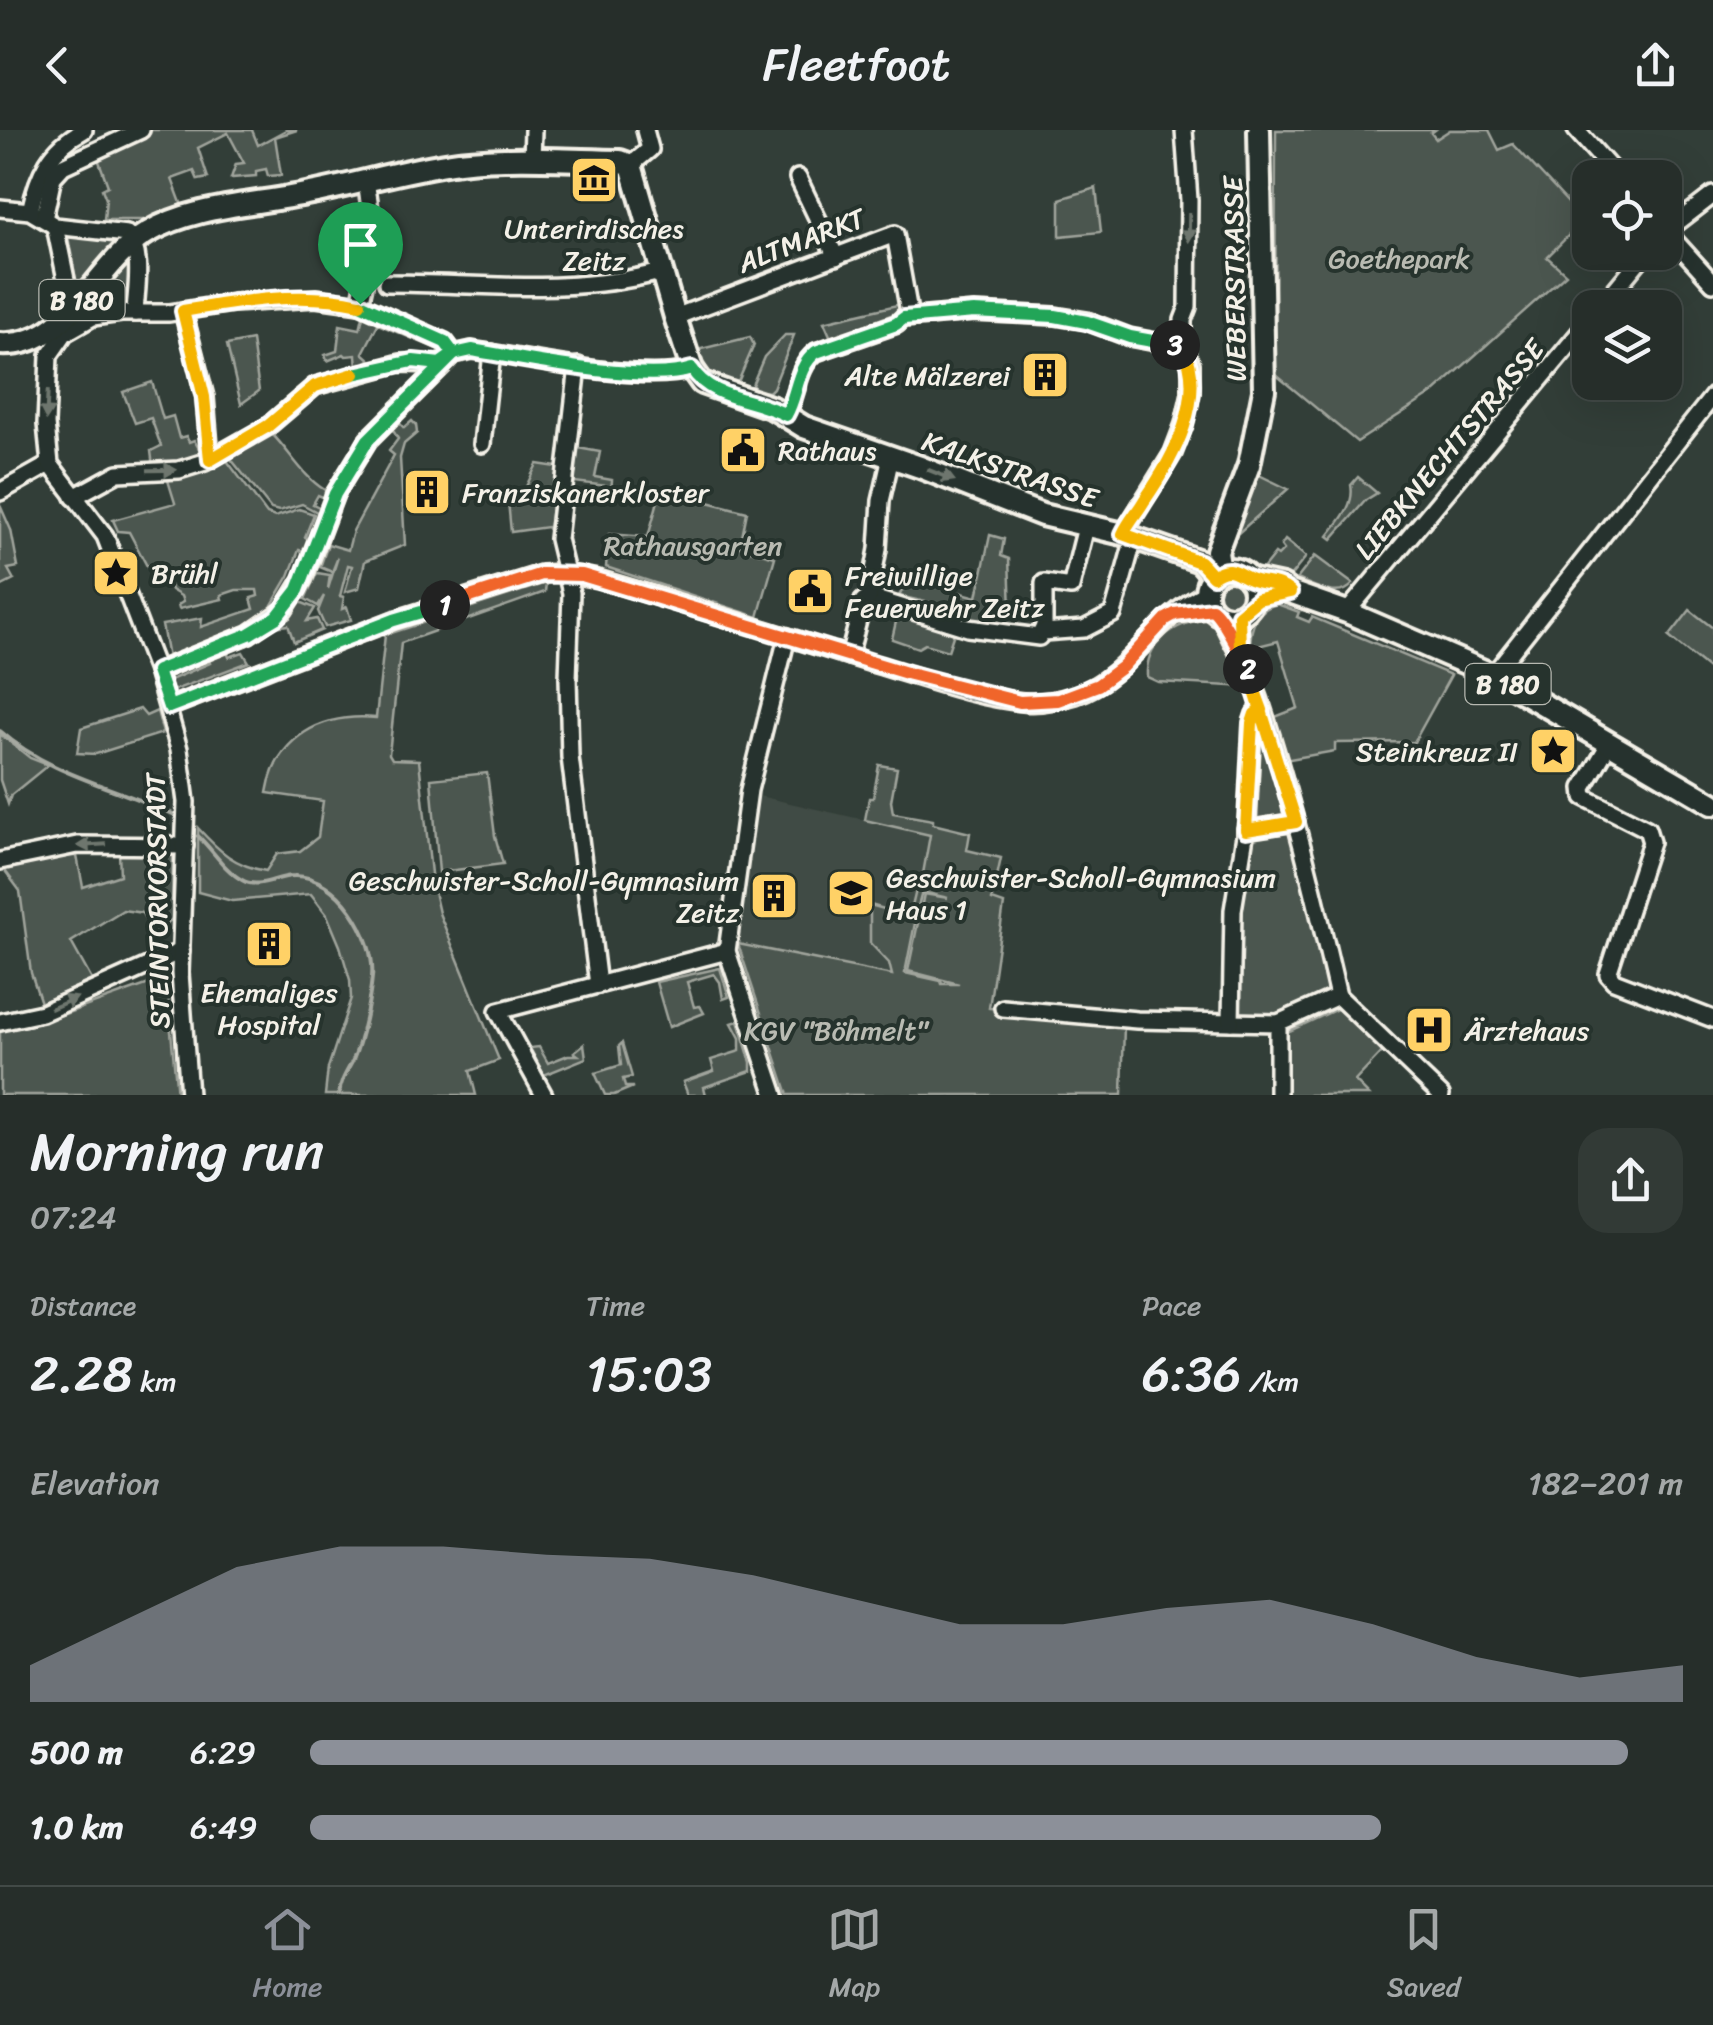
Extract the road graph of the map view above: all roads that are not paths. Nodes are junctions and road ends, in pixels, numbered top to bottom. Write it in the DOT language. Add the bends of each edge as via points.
graph roads {
  1 [pos="84,130"];
  2 [pos="141,130"];
  3 [pos="533,130"];
  4 [pos="645,130"];
  5 [pos="1184,130"];
  6 [pos="1259,130"];
  7 [pos="1576,130"];
  8 [pos="526,159"];
  9 [pos="1603,160"];
  10 [pos="631,164"];
  11 [pos="365,178"];
  12 [pos="798,178"];
  13 [pos="1713,195"];
  14 [pos="0,208"];
  15 [pos="1682,218"];
  16 [pos="43,219"];
  17 [pos="134,242"];
  18 [pos="1682,249"];
  19 [pos="836,257"];
  20 [pos="1631,270"];
  21 [pos="660,272"];
  22 [pos="387,283"];
  23 [pos="1713,283"];
  24 [pos="1615,290"];
  25 [pos="360,304"];
  26 [pos="78,305"];
  27 [pos="183,311"];
  28 [pos="135,312"];
  29 [pos="675,317"];
  30 [pos="904,318"];
  31 [pos="1572,342"];
  32 [pos="10,344"];
  33 [pos="1183,347"];
  34 [pos="492,354"];
  35 [pos="49,356"];
  36 [pos="447,359"];
  37 [pos="578,366"];
  38 [pos="693,372"];
  39 [pos="1713,396"];
  40 [pos="786,415"];
  41 [pos="482,444"];
  42 [pos="891,457"];
  43 [pos="210,460"];
  44 [pos="50,464"];
  45 [pos="0,492"];
  46 [pos="74,497"];
  47 [pos="1086,527"];
  48 [pos="1129,536"];
  49 [pos="566,573"];
  50 [pos="1227,592"];
  51 [pos="869,598"];
  52 [pos="1347,612"];
  53 [pos="1042,632"];
  54 [pos="787,636"];
  55 [pos="848,656"];
  56 [pos="157,671"];
  57 [pos="1492,675"];
  58 [pos="1260,703"];
  59 [pos="169,707"];
  60 [pos="1609,744"];
  61 [pos="1713,804"];
  62 [pos="1296,822"];
  63 [pos="1246,830"];
  64 [pos="185,843"];
  65 [pos="0,861"];
  66 [pos="727,951"];
  67 [pos="181,952"];
  68 [pos="598,985"];
  69 [pos="1338,996"];
  70 [pos="1004,1008"];
  71 [pos="1713,1019"];
  72 [pos="0,1022"];
  73 [pos="1231,1022"];
  74 [pos="1278,1023"];
  75 [pos="188,1095"];
  76 [pos="544,1095"];
  77 [pos="775,1095"];
  78 [pos="1278,1095"];
  79 [pos="1441,1095"];
  1 -- 16 [label="street" via="52,152 41,170"];
  2 -- 16 [label="street" via="63,166 53,178"];
  3 -- 8 [label="street"];
  4 -- 10 [label="street" via="650,149"];
  5 -- 33 [label="street, one-way" via="1190,200"];
  6 -- 50 [label="main road, WEBERSTRASSE" via="1264,390 1249,465 1217,556"];
  7 -- 9 [label="street"];
  8 -- 10 [label="main road, B 180"];
  8 -- 11 [label="main road, B 180"];
  10 -- 21 [label="main road"];
  11 -- 17 [label="main road, B 180" via="208,211"];
  11 -- 25 [label="street" via="369,226"];
  12 -- 19 [label="street"];
  13 -- 15 [label="street"];
  14 -- 16 [label="street"];
  16 -- 17 [label="street" via="121,231"];
  16 -- 26 [label="street"];
  17 -- 26 [label="main road, B 180"];
  17 -- 28 [label="street"];
  18 -- 23 [label="street"];
  19 -- 29 [label="street, ALTMARKT"];
  19 -- 30 [label="street, ALTMARKT" via="895,234 910,305"];
  20 -- 24 [label="street"];
  21 -- 22 [label="street" via="598,286"];
  21 -- 29 [label="main road"];
  25 -- 27 [label="street" via="301,299"];
  25 -- 36 [label="street" via="445,342"];
  26 -- 32 [label="main road, B 180" via="52,329"];
  27 -- 28 [label="street"];
  27 -- 43 [label="street" via="204,397"];
  28 -- 35 [label="street" via="83,321 64,333"];
  29 -- 38 [label="main road"];
  30 -- 33 [label="street" via="974,312 1055,316"];
  30 -- 40 [label="street" via="806,360"];
  31 -- 52 [label="street, LIEBKNECHTSTRASSE"];
  32 -- 35 [label="street"];
  33 -- 48 [label="street" via="1191,364 1184,424"];
  34 -- 36 [label="street" via="472,350"];
  34 -- 37 [label="street"];
  34 -- 41 [label="street"];
  35 -- 44 [label="street, one-way"];
  36 -- 43 [label="street" via="315,386 268,426"];
  36 -- 56 [label="street" via="359,454 284,610 249,634"];
  37 -- 38 [label="street"];
  37 -- 49 [label="street" via="558,539"];
  38 -- 40 [label="main road" via="712,388"];
  39 -- 57 [label="street"];
  40 -- 42 [label="main road, KALKSTRASSE" via="804,428"];
  42 -- 47 [label="main road, KALKSTRASSE, one-way"];
  42 -- 51 [label="street"];
  46 -- 43 [label="street, one-way" via="118,473 179,470"];
  44 -- 45 [label="street"];
  44 -- 46 [label="street"];
  46 -- 56 [label="street" via="105,536"];
  47 -- 48 [label="main road, KALKSTRASSE"];
  47 -- 53 [label="street" via="1071,587 1044,584"];
  48 -- 50 [label="main road, KALKSTRASSE" via="1200,562"];
  48 -- 53 [label="street" via="1113,614 1084,629"];
  49 -- 54 [label="street"];
  49 -- 59 [label="street" via="542,574 394,620"];
  49 -- 68 [label="street" via="570,757"];
  50 -- 52 [label="main road, B 180" via="1290,592"];
  50 -- 55 [label="street" via="1187,602 1115,674 1049,702 1020,702"];
  50 -- 58 [label="street" via="1232,644"];
  51 -- 53 [label="street" via="968,628 1032,638"];
  51 -- 55 [label="street"];
  52 -- 57 [label="main road, B 180"];
  54 -- 55 [label="street"];
  54 -- 66 [label="street" via="748,790"];
  56 -- 59 [label="street"];
  57 -- 60 [label="main road, B 180"];
  58 -- 62 [label="street"];
  58 -- 63 [label="street" via="1252,723"];
  59 -- 64 [label="street, STEINTORVORSTADT" via="184,778"];
  60 -- 61 [label="main road, B 180"];
  60 -- 71 [label="street" via="1584,797 1647,829 1651,842 1610,977"];
  62 -- 63 [label="street"];
  62 -- 69 [label="street"];
  63 -- 73 [label="street" via="1232,910"];
  64 -- 65 [label="street, one-way" via="77,845"];
  64 -- 67 [label="street, STEINTORVORSTADT"];
  66 -- 68 [label="street"];
  66 -- 77 [label="street"];
  72 -- 67 [label="street, one-way" via="42,1013"];
  67 -- 75 [label="street, STEINTORVORSTADT"];
  68 -- 76 [label="street" via="498,1011"];
  69 -- 74 [label="street"];
  69 -- 79 [label="street"];
  70 -- 73 [label="street"];
  73 -- 74 [label="street"];
  74 -- 78 [label="street"];
}
